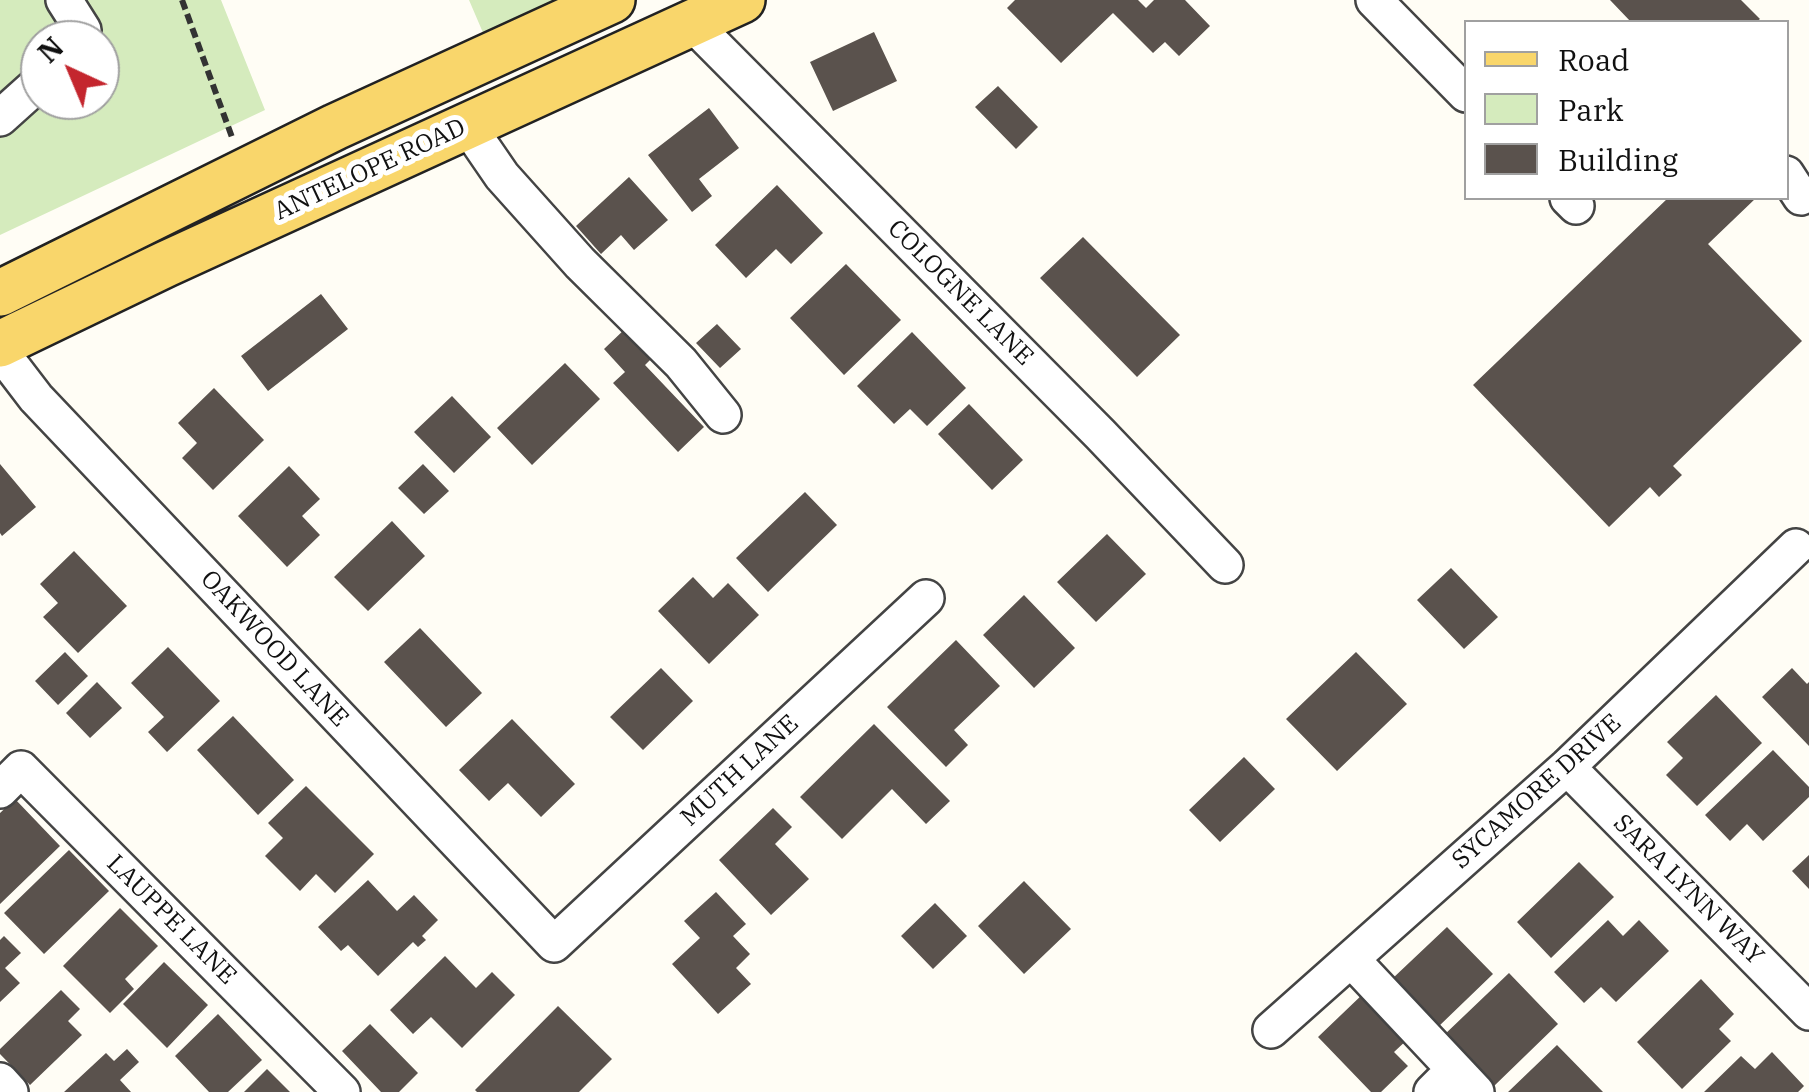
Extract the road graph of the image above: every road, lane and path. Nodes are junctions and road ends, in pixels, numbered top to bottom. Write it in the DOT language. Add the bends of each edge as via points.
graph roads {
  1 [pos="182,0"];
  2 [pos="612,0"];
  3 [pos="742,0"];
  4 [pos="1374,0"];
  5 [pos="692,23"];
  6 [pos="1464,92"];
  7 [pos="20,100"];
  8 [pos="0,118"];
  9 [pos="468,126"];
  10 [pos="247,171"];
  11 [pos="0,293"];
  12 [pos="0,347"];
  13 [pos="723,415"];
  14 [pos="1796,547"];
  15 [pos="1225,565"];
  16 [pos="926,598"];
  17 [pos="1567,767"];
  18 [pos="0,790"];
  19 [pos="554,944"];
  20 [pos="1351,959"];
  21 [pos="1809,1012"];
  22 [pos="1272,1030"];
  23 [pos="0,1082"];
  24 [pos="1454,1085"];
  25 [pos="10,1092"];
  26 [pos="342,1092"];
  1 -- 10 [label="path"];
  2 -- 10 [label="main road, ANTELOPE ROAD"];
  3 -- 5 [label="main road, ANTELOPE ROAD"];
  4 -- 6 [label="street"];
  5 -- 9 [label="main road, ANTELOPE ROAD"];
  5 -- 15 [label="street, COLOGNE LANE"];
  7 -- 8 [label="street"];
  9 -- 12 [label="main road, ANTELOPE ROAD"];
  9 -- 13 [label="street" via="502,176"];
  10 -- 11 [label="main road, ANTELOPE ROAD"];
  12 -- 19 [label="street, OAKWOOD LANE" via="36,398"];
  14 -- 17 [label="street, SYCAMORE DRIVE"];
  16 -- 19 [label="street, MUTH LANE"];
  17 -- 20 [label="street, SYCAMORE DRIVE"];
  17 -- 21 [label="street, SARA LYNN WAY"];
  18 -- 26 [label="street, LAUPPE LANE" via="21,769"];
  20 -- 22 [label="street, SYCAMORE DRIVE"];
  20 -- 24 [label="street"];
  23 -- 25 [label="street"];
}
